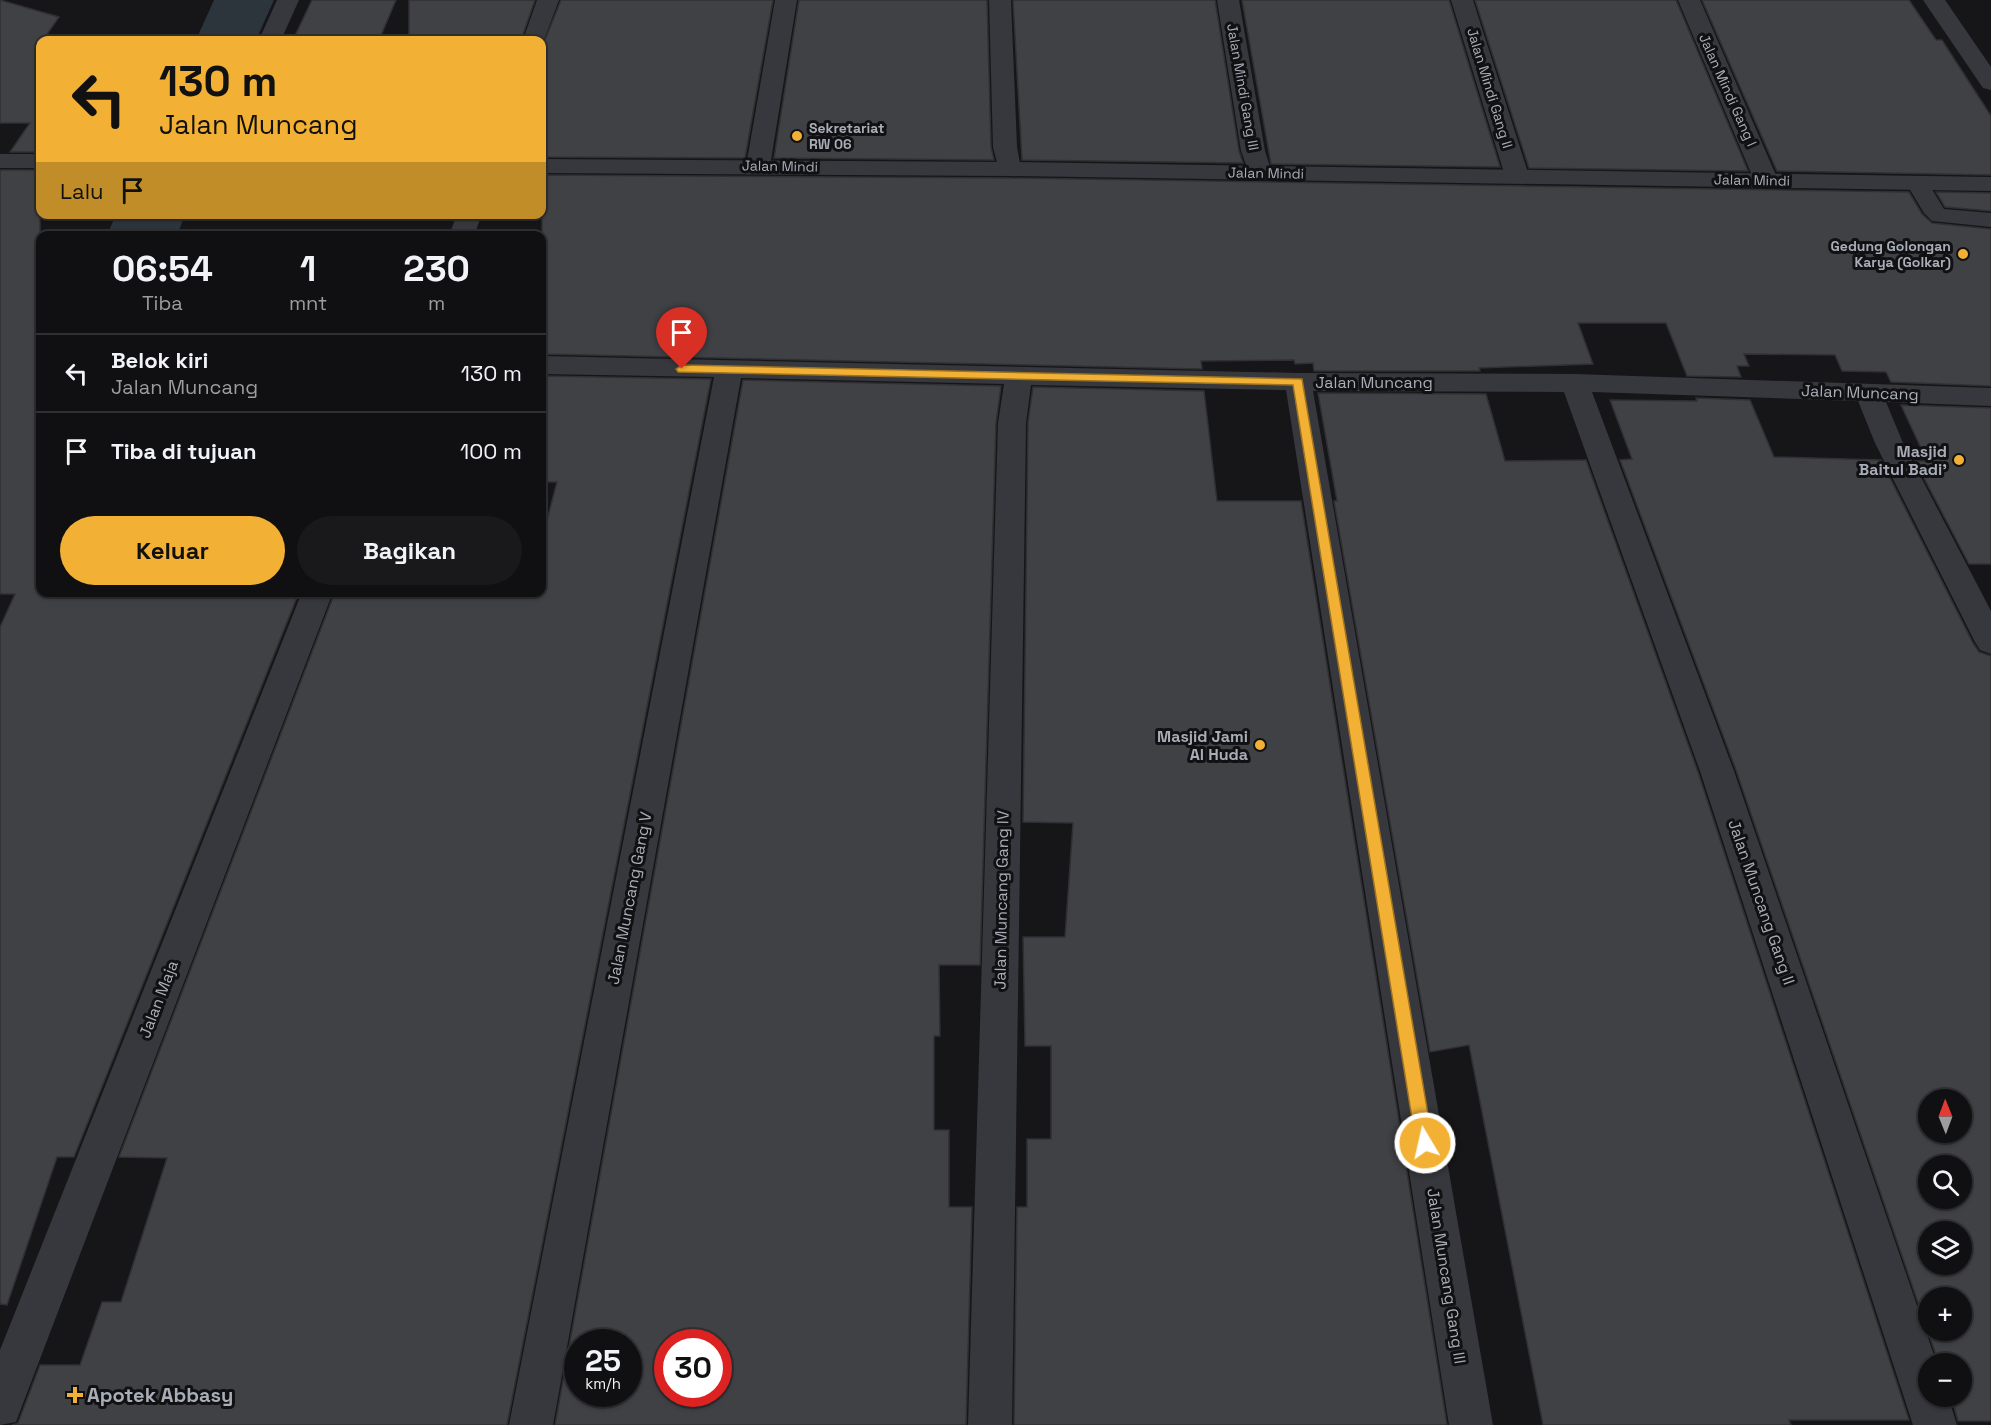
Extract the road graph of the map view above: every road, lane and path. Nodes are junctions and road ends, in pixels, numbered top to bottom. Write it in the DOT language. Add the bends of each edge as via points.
graph roads {
  1 [pos="288,0"];
  2 [pos="548,0"];
  3 [pos="786,0"];
  4 [pos="1000,0"];
  5 [pos="1228,0"];
  6 [pos="1462,0"];
  7 [pos="1689,0"];
  8 [pos="1934,0"];
  9 [pos="272,36"];
  10 [pos="535,36"];
  11 [pos="1958,38"];
  12 [pos="1991,39"];
  13 [pos="1991,83"];
  14 [pos="0,161"];
  15 [pos="36,161"];
  16 [pos="546,166"];
  17 [pos="758,166"];
  18 [pos="1009,169"];
  19 [pos="1260,173"];
  20 [pos="1517,176"];
  21 [pos="1766,180"];
  22 [pos="1917,183"];
  23 [pos="1991,184"];
  24 [pos="1991,220"];
  25 [pos="546,365"];
  26 [pos="729,370"];
  27 [pos="1019,375"];
  28 [pos="1298,382"];
  29 [pos="1575,383"];
  30 [pos="1868,392"];
  31 [pos="1991,397"];
  32 [pos="316,597"];
  33 [pos="1991,642"];
  34 [pos="0,1406"];
  35 [pos="531,1425"];
  36 [pos="990,1425"];
  37 [pos="1471,1425"];
  38 [pos="1935,1425"];
  1 -- 9 [label="street"];
  2 -- 10 [label="street"];
  3 -- 17 [label="street"];
  4 -- 18 [label="street"];
  5 -- 19 [label="street, Jalan Mindi Gang III" via="1253,152"];
  6 -- 20 [label="street, Jalan Mindi Gang II"];
  7 -- 21 [label="street, Jalan Mindi Gang I"];
  8 -- 11 [label="street"];
  11 -- 12 [label="street"];
  11 -- 13 [label="street"];
  14 -- 15 [label="street"];
  16 -- 17 [label="street, Jalan Mindi"];
  17 -- 18 [label="street, Jalan Mindi"];
  18 -- 19 [label="street, Jalan Mindi"];
  19 -- 20 [label="street, Jalan Mindi"];
  20 -- 21 [label="street, Jalan Mindi"];
  21 -- 22 [label="street, Jalan Mindi"];
  22 -- 23 [label="street, Jalan Mindi"];
  22 -- 24 [label="lane" via="1940,216"];
  25 -- 26 [label="street, Jalan Muncang"];
  26 -- 27 [label="street, Jalan Muncang"];
  26 -- 35 [label="street, Jalan Muncang Gang V"];
  27 -- 28 [label="street, Jalan Muncang"];
  27 -- 36 [label="street, Jalan Muncang Gang IV" via="1012,423"];
  28 -- 29 [label="street, Jalan Muncang"];
  28 -- 37 [label="street, Jalan Muncang Gang III"];
  29 -- 30 [label="street, Jalan Muncang"];
  29 -- 38 [label="street, Jalan Muncang Gang II" via="1670,633"];
  30 -- 31 [label="street, Jalan Muncang"];
  30 -- 33 [label="street" via="1889,443"];
  32 -- 34 [label="street, Jalan Maja"];
}
